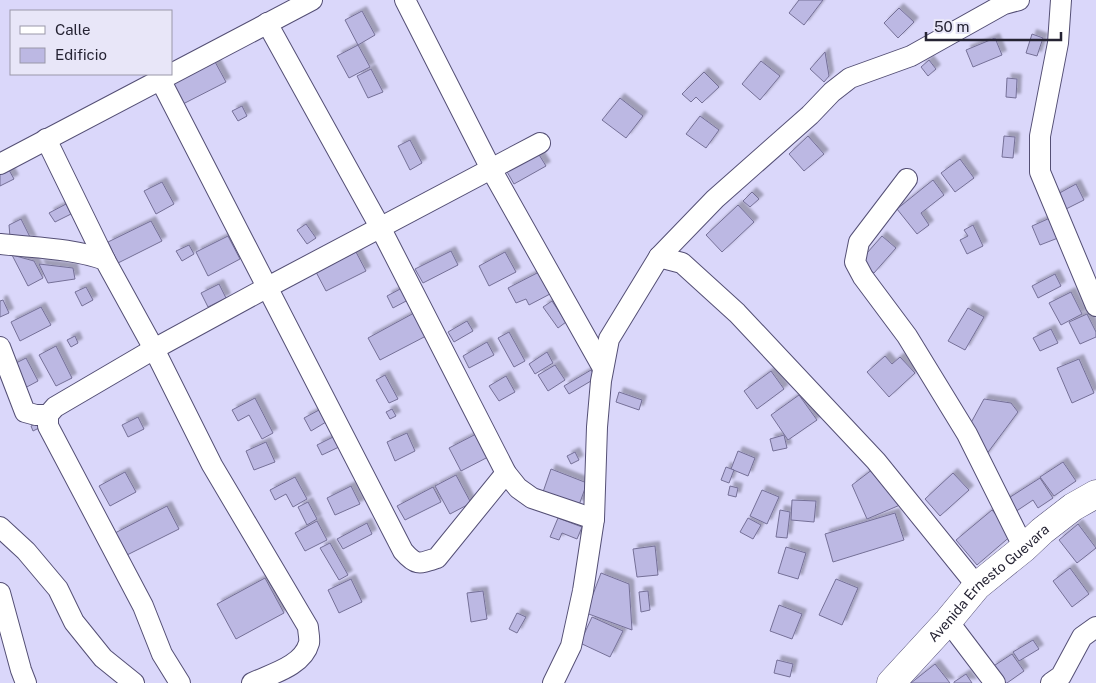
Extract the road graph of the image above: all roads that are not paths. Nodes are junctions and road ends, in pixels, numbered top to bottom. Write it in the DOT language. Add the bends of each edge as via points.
graph roads {
  1 [pos="312,0"];
  2 [pos="405,0"];
  3 [pos="1019,0"];
  4 [pos="1061,0"];
  5 [pos="267,23"];
  6 [pos="172,75"];
  7 [pos="172,75"];
  8 [pos="161,81"];
  9 [pos="46,139"];
  10 [pos="540,142"];
  11 [pos="0,164"];
  12 [pos="492,169"];
  13 [pos="907,180"];
  14 [pos="380,227"];
  15 [pos="0,244"];
  16 [pos="659,257"];
  17 [pos="105,260"];
  18 [pos="266,288"];
  19 [pos="1096,306"];
  20 [pos="0,347"];
  21 [pos="154,349"];
  22 [pos="603,368"];
  23 [pos="48,415"];
  24 [pos="506,473"];
  25 [pos="1096,494"];
  26 [pos="594,519"];
  27 [pos="0,527"];
  28 [pos="1024,548"];
  29 [pos="977,586"];
  30 [pos="0,593"];
  31 [pos="948,621"];
  32 [pos="1096,628"];
  33 [pos="26,683"];
  34 [pos="134,683"];
  35 [pos="180,683"];
  36 [pos="252,683"];
  37 [pos="552,683"];
  38 [pos="891,683"];
  39 [pos="995,683"];
  40 [pos="1051,683"];
  1 -- 5 [label="street"];
  2 -- 12 [label="street"];
  3 -- 16 [label="street" via="1004,4 910,56 850,78 714,198"];
  4 -- 19 [label="street" via="1058,43 1040,136 1040,172"];
  5 -- 7 [label="street"];
  5 -- 14 [label="street"];
  6 -- 8 [label="street"];
  8 -- 9 [label="street"];
  8 -- 18 [label="street"];
  9 -- 11 [label="street"];
  9 -- 17 [label="street"];
  10 -- 12 [label="street"];
  12 -- 14 [label="street"];
  12 -- 22 [label="street"];
  13 -- 28 [label="street" via="859,242 855,262 862,277 907,336 967,434"];
  14 -- 18 [label="street"];
  14 -- 24 [label="street"];
  15 -- 17 [label="street" via="77,252"];
  16 -- 22 [label="street" via="609,339"];
  16 -- 29 [label="street" via="682,263 737,313 876,461"];
  17 -- 21 [label="street"];
  18 -- 21 [label="street"];
  18 -- 24 [label="street" via="403,551 412,561 422,563 437,558"];
  20 -- 23 [label="street" via="25,412"];
  21 -- 23 [label="street" via="56,407"];
  21 -- 36 [label="street" via="212,465 308,627 309,642 294,663"];
  22 -- 26 [label="street"];
  23 -- 35 [label="street" via="48,426 143,606 162,654"];
  24 -- 26 [label="street" via="532,498"];
  25 -- 28 [label="main road, Avenida Ernesto Guevara" via="1073,507"];
  26 -- 37 [label="street" via="571,646"];
  27 -- 34 [label="street" via="26,551 58,589 74,622 103,658"];
  28 -- 29 [label="main road, Avenida Ernesto Guevara"];
  29 -- 31 [label="main road, Avenida Ernesto Guevara"];
  30 -- 33 [label="street"];
  31 -- 38 [label="main road, Avenida Ernesto Guevara"];
  31 -- 39 [label="street"];
  32 -- 40 [label="street" via="1082,637 1060,676"];
}
